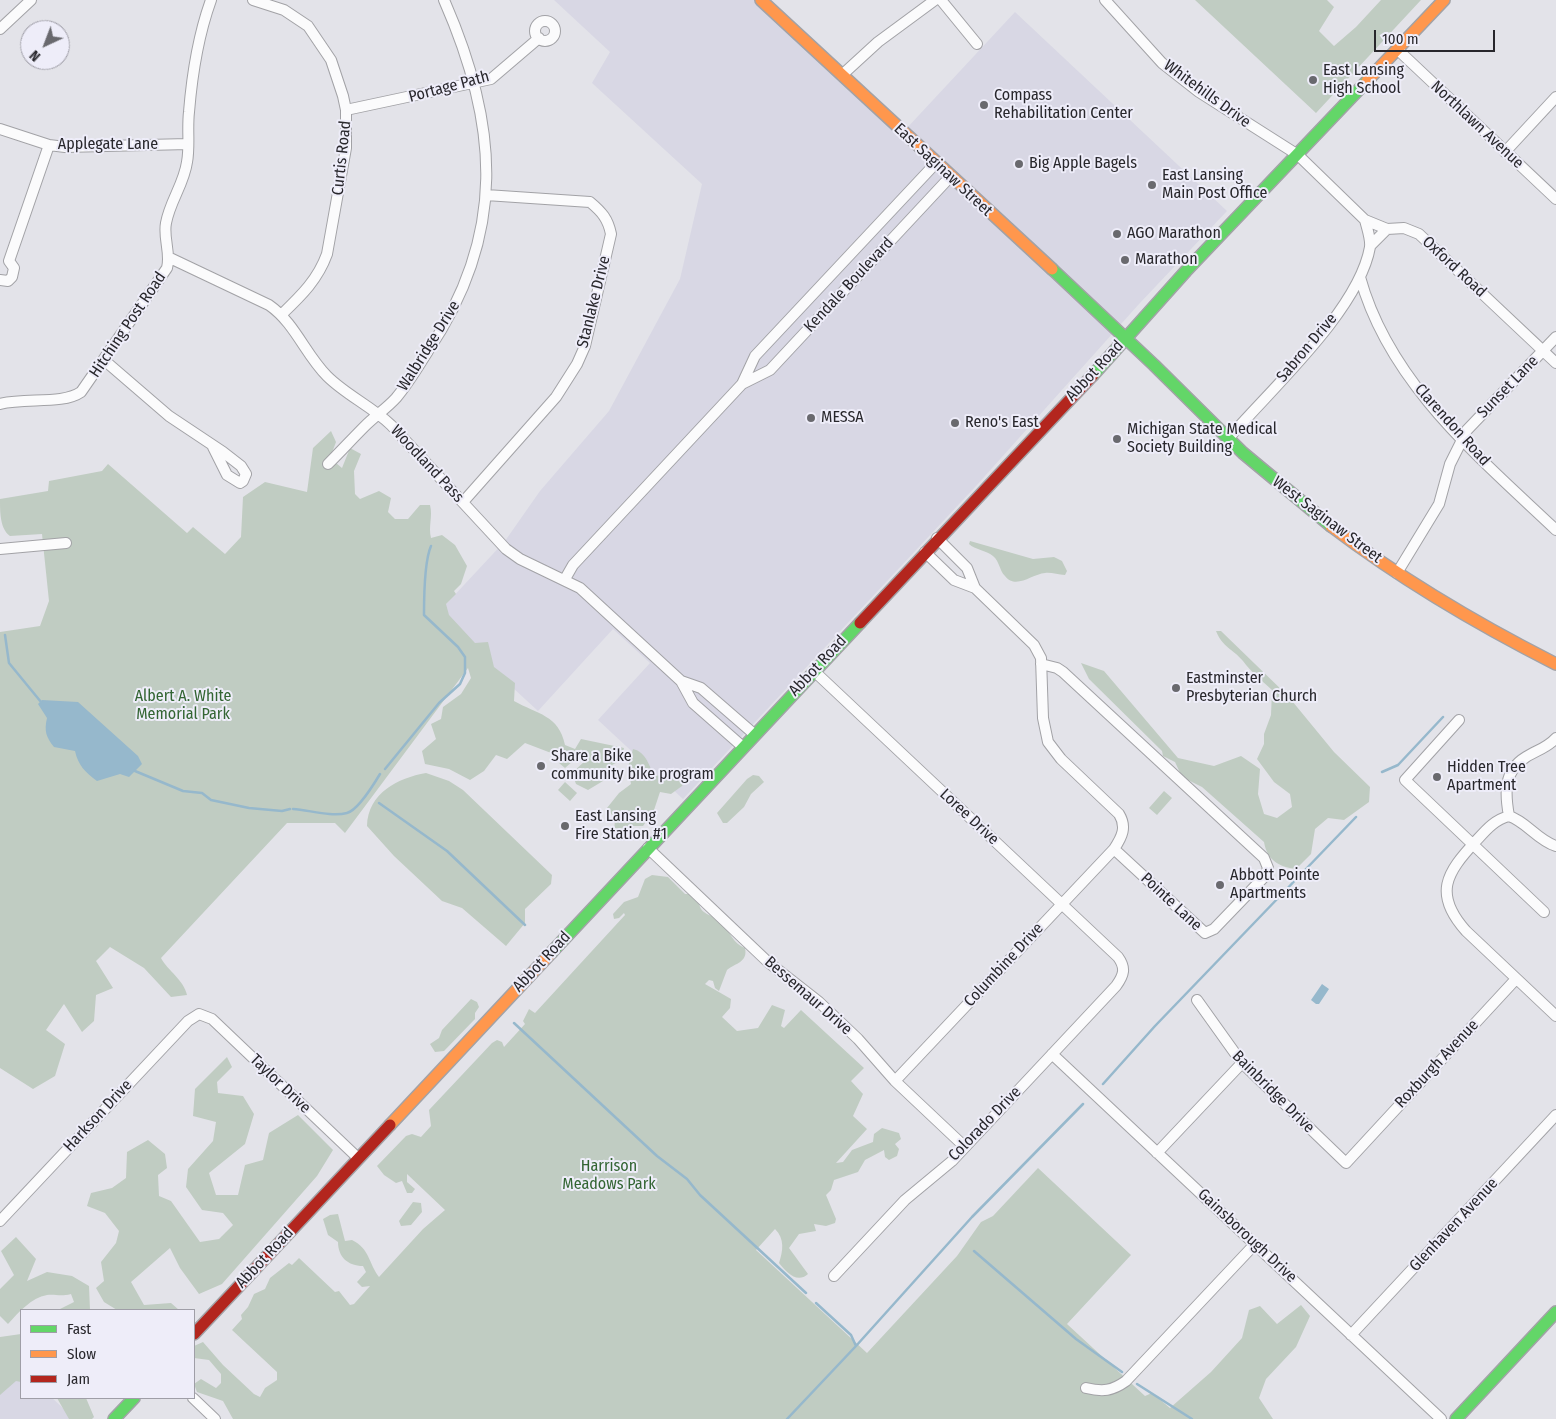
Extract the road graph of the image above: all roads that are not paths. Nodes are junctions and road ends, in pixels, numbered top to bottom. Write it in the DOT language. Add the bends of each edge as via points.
graph roads {
  1 [pos="31,0"];
  2 [pos="211,0"];
  3 [pos="253,0"];
  4 [pos="444,0"];
  5 [pos="761,0"];
  6 [pos="935,0"];
  7 [pos="941,0"];
  8 [pos="1105,0"];
  9 [pos="1444,0"];
  10 [pos="0,28"];
  11 [pos="538,38"];
  12 [pos="977,44"];
  13 [pos="1398,50"];
  14 [pos="842,75"];
  15 [pos="475,83"];
  16 [pos="1556,96"];
  17 [pos="346,110"];
  18 [pos="0,129"];
  19 [pos="188,144"];
  20 [pos="49,145"];
  21 [pos="1505,152"];
  22 [pos="1298,155"];
  23 [pos="936,164"];
  24 [pos="950,177"];
  25 [pos="486,195"];
  26 [pos="1556,199"];
  27 [pos="1365,220"];
  28 [pos="1387,229"];
  29 [pos="1370,246"];
  30 [pos="170,258"];
  31 [pos="4,263"];
  32 [pos="1360,277"];
  33 [pos="0,280"];
  34 [pos="1346,301"];
  35 [pos="1367,303"];
  36 [pos="282,314"];
  37 [pos="1556,337"];
  38 [pos="1125,339"];
  39 [pos="1543,350"];
  40 [pos="104,360"];
  41 [pos="1556,363"];
  42 [pos="742,384"];
  43 [pos="0,404"];
  44 [pos="378,413"];
  45 [pos="1228,439"];
  46 [pos="1461,440"];
  47 [pos="213,447"];
  48 [pos="328,464"];
  49 [pos="463,502"];
  50 [pos="1556,530"];
  51 [pos="938,538"];
  52 [pos="66,543"];
  53 [pos="0,550"];
  54 [pos="925,552"];
  55 [pos="1397,573"];
  56 [pos="565,579"];
  57 [pos="975,588"];
  58 [pos="1042,664"];
  59 [pos="1556,664"];
  60 [pos="814,671"];
  61 [pos="681,681"];
  62 [pos="1459,720"];
  63 [pos="754,734"];
  64 [pos="1556,738"];
  65 [pos="743,747"];
  66 [pos="1509,816"];
  67 [pos="1473,844"];
  68 [pos="1556,846"];
  69 [pos="648,848"];
  70 [pos="1114,849"];
  71 [pos="1062,903"];
  72 [pos="1544,912"];
  73 [pos="1123,964"];
  74 [pos="1516,979"];
  75 [pos="1196,1000"];
  76 [pos="199,1014"];
  77 [pos="1556,1016"];
  78 [pos="1052,1054"];
  79 [pos="1242,1063"];
  80 [pos="895,1081"];
  81 [pos="1556,1115"];
  82 [pos="965,1147"];
  83 [pos="1358,1149"];
  84 [pos="1157,1153"];
  85 [pos="358,1158"];
  86 [pos="0,1221"];
  87 [pos="1255,1244"];
  88 [pos="834,1276"];
  89 [pos="1556,1312"];
  90 [pos="195,1333"];
  91 [pos="1351,1335"];
  92 [pos="1086,1388"];
  93 [pos="133,1399"];
  94 [pos="194,1399"];
  95 [pos="114,1419"];
  96 [pos="215,1419"];
  97 [pos="1440,1419"];
  98 [pos="1456,1419"];
  1 -- 10 [label="street"];
  2 -- 19 [label="street, Hitching Post Road" via="198,48 188,113"];
  3 -- 17 [label="street, Curtis Road" via="284,10 300,19 316,35 331,60"];
  4 -- 15 [label="street, Walbridge Drive"];
  5 -- 14 [label="main road, East Saginaw Street"];
  6 -- 14 [label="street" via="878,42"];
  7 -- 12 [label="street"];
  8 -- 22 [label="street, Whitehills Drive" via="1162,63 1187,84"];
  9 -- 13 [label="main road, Abbot Road"];
  11 -- 15 [label="street, Portage Path" via="491,79"];
  13 -- 21 [label="street, Northlawn Avenue"];
  13 -- 22 [label="main road, Abbot Road"];
  14 -- 23 [label="main road, East Saginaw Street"];
  15 -- 17 [label="street, Portage Path"];
  15 -- 25 [label="street, Walbridge Drive" via="484,128"];
  16 -- 21 [label="street"];
  17 -- 36 [label="street, Curtis Road" via="346,148 327,254 312,284"];
  18 -- 20 [label="street, Applegate Lane"];
  19 -- 20 [label="street, Applegate Lane"];
  19 -- 30 [label="street, Hitching Post Road" via="185,175 165,226"];
  20 -- 31 [label="street"];
  21 -- 26 [label="street, Northlawn Avenue"];
  22 -- 27 [label="street, Oxford Road"];
  22 -- 38 [label="main road, Abbot Road"];
  23 -- 24 [label="main road, East Saginaw Street"];
  23 -- 42 [label="street, Kendale Boulevard" via="755,356"];
  24 -- 38 [label="main road, East Saginaw Street"];
  24 -- 42 [label="street, Kendale Boulevard" via="770,370"];
  25 -- 44 [label="street, Walbridge Drive" via="474,257 452,312 396,398"];
  25 -- 49 [label="street, Stanlake Drive" via="590,202 609,221 611,234 585,346 577,364 556,397"];
  27 -- 28 [label="street, Oxford Road"];
  27 -- 29 [label="street, Sabron Drive"];
  28 -- 29 [label="street, Sabron Drive"];
  28 -- 39 [label="street, Oxford Road" via="1404,228 1419,234"];
  29 -- 32 [label="street, Sabron Drive"];
  30 -- 36 [label="street, Woodland Pass"];
  30 -- 40 [label="street, Hitching Post Road" via="162,275"];
  31 -- 33 [label="street" via="14,268 12,277 6,282"];
  32 -- 34 [label="street, Sabron Drive"];
  32 -- 35 [label="street, Clarendon Road"];
  34 -- 35 [label="street" via="1357,298"];
  34 -- 45 [label="street, Sabron Drive"];
  35 -- 46 [label="street, Clarendon Road" via="1406,373"];
  36 -- 44 [label="street, Woodland Pass" via="325,374 345,392"];
  37 -- 39 [label="street, Sunset Lane"];
  38 -- 45 [label="main road, West Saginaw Street"];
  38 -- 51 [label="main road, Abbot Road"];
  39 -- 41 [label="street, Oxford Road"];
  39 -- 46 [label="street, Sunset Lane"];
  40 -- 43 [label="street, Hitching Post Road" via="91,380 73,397"];
  40 -- 47 [label="street" via="169,416"];
  42 -- 56 [label="street, Kendale Boulevard" via="573,565"];
  44 -- 48 [label="street, Walbridge Drive"];
  44 -- 49 [label="street, Woodland Pass"];
  45 -- 55 [label="main road, West Saginaw Street" via="1278,485"];
  46 -- 50 [label="street, Clarendon Road"];
  46 -- 55 [label="street, Sunset Lane" via="1450,464 1439,504"];
  49 -- 56 [label="street, Woodland Pass" via="506,549"];
  51 -- 54 [label="main road, Abbot Road"];
  51 -- 57 [label="street" via="967,568"];
  52 -- 53 [label="street"];
  54 -- 57 [label="street" via="954,580"];
  54 -- 60 [label="main road, Abbot Road"];
  55 -- 59 [label="main road, West Saginaw Street"];
  56 -- 61 [label="street, Woodland Pass" via="580,588"];
  57 -- 58 [label="street" via="1034,645"];
  58 -- 70 [label="street" via="1044,724 1048,742 1061,759 1119,814 1124,828"];
  58 -- 70 [label="street, Pointe Lane" via="1064,672 1264,858 1268,868 1265,876 1214,929 1205,933"];
  60 -- 63 [label="main road, Abbot Road"];
  60 -- 71 [label="street, Loree Drive"];
  61 -- 63 [label="street, Woodland Pass" via="701,688"];
  61 -- 65 [label="street, Woodland Pass" via="693,703"];
  62 -- 67 [label="street" via="1405,780"];
  63 -- 65 [label="main road, Abbot Road"];
  64 -- 66 [label="street" via="1514,768 1505,788"];
  65 -- 69 [label="main road, Abbot Road"];
  66 -- 67 [label="street" via="1493,823"];
  66 -- 68 [label="street"];
  67 -- 72 [label="street"];
  67 -- 74 [label="street" via="1454,864 1446,884 1446,898 1451,912 1466,931"];
  69 -- 80 [label="street, Bessemaur Drive" via="768,962 852,1033"];
  69 -- 85 [label="main road, Abbot Road"];
  70 -- 71 [label="street, Columbine Drive"];
  71 -- 73 [label="street, Loree Drive"];
  71 -- 80 [label="street, Columbine Drive"];
  73 -- 78 [label="street, Colorado Drive" via="1122,978"];
  74 -- 77 [label="street"];
  74 -- 83 [label="street, Roxburgh Avenue"];
  75 -- 79 [label="street, Bainbridge Drive"];
  76 -- 85 [label="street, Taylor Drive" via="212,1019"];
  76 -- 86 [label="street, Harkson Drive" via="188,1021"];
  78 -- 82 [label="street, Colorado Drive"];
  78 -- 84 [label="street, Gainsborough Drive"];
  79 -- 83 [label="street, Bainbridge Drive" via="1346,1163"];
  79 -- 84 [label="street"];
  80 -- 82 [label="street, Bessemaur Drive"];
  81 -- 91 [label="street, Glenhaven Avenue"];
  82 -- 88 [label="street, Colorado Drive" via="905,1200"];
  84 -- 87 [label="street, Gainsborough Drive"];
  85 -- 90 [label="main road, Abbot Road"];
  87 -- 91 [label="street, Gainsborough Drive"];
  87 -- 92 [label="street" via="1126,1381 1116,1389 1102,1392"];
  89 -- 98 [label="main road"];
  91 -- 97 [label="street, Gainsborough Drive"];
  93 -- 95 [label="main road"];
  94 -- 96 [label="street"];
}
